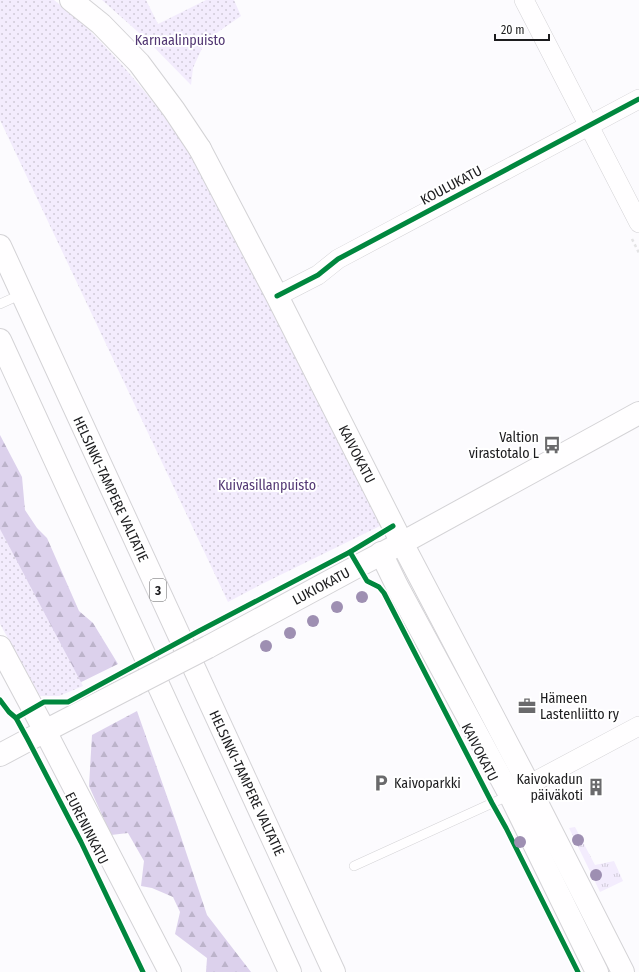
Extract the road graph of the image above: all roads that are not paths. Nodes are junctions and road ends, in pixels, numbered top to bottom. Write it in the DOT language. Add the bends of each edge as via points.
graph roads {
  1 [pos="71,0"];
  2 [pos="524,0"];
  3 [pos="639,99"];
  4 [pos="589,126"];
  5 [pos="639,223"];
  6 [pos="0,246"];
  7 [pos="22,294"];
  8 [pos="277,296"];
  9 [pos="0,304"];
  10 [pos="0,340"];
  11 [pos="639,413"];
  12 [pos="402,543"];
  13 [pos="381,553"];
  14 [pos="0,647"];
  15 [pos="639,726"];
  16 [pos="45,731"];
  17 [pos="0,755"];
  18 [pos="529,785"];
  19 [pos="510,795"];
  20 [pos="354,866"];
  21 [pos="170,972"];
  22 [pos="290,972"];
  23 [pos="334,972"];
  24 [pos="597,972"];
  25 [pos="623,972"];
  1 -- 8 [label="main road, KAIVOKATU" via="101,24 139,63 174,110 200,149"];
  2 -- 4 [label="street"];
  3 -- 4 [label="street, KOULUKATU"];
  4 -- 5 [label="street"];
  4 -- 8 [label="street, KOULUKATU" via="338,259 318,275"];
  6 -- 7 [label="main road, HELSINKI-TAMPERE VALTATIE / 3"];
  7 -- 9 [label="lane"];
  7 -- 23 [label="main road, HELSINKI-TAMPERE VALTATIE / 3"];
  8 -- 12 [label="main road, KAIVOKATU"];
  10 -- 22 [label="main road"];
  11 -- 12 [label="main road, LUKIOKATU"];
  12 -- 13 [label="main road, LUKIOKATU"];
  12 -- 18 [label="main road, KAIVOKATU"];
  13 -- 16 [label="main road, LUKIOKATU, bridge" via="208,647"];
  13 -- 19 [label="main road, KAIVOKATU"];
  14 -- 16 [label="main road, EURENINKATU"];
  15 -- 18 [label="street"];
  16 -- 17 [label="main road, LUKIOKATU"];
  16 -- 21 [label="main road, EURENINKATU"];
  18 -- 19 [label="street"];
  18 -- 25 [label="main road, KAIVOKATU"];
  19 -- 20 [label="lane"];
  19 -- 24 [label="main road, KAIVOKATU"];
}
